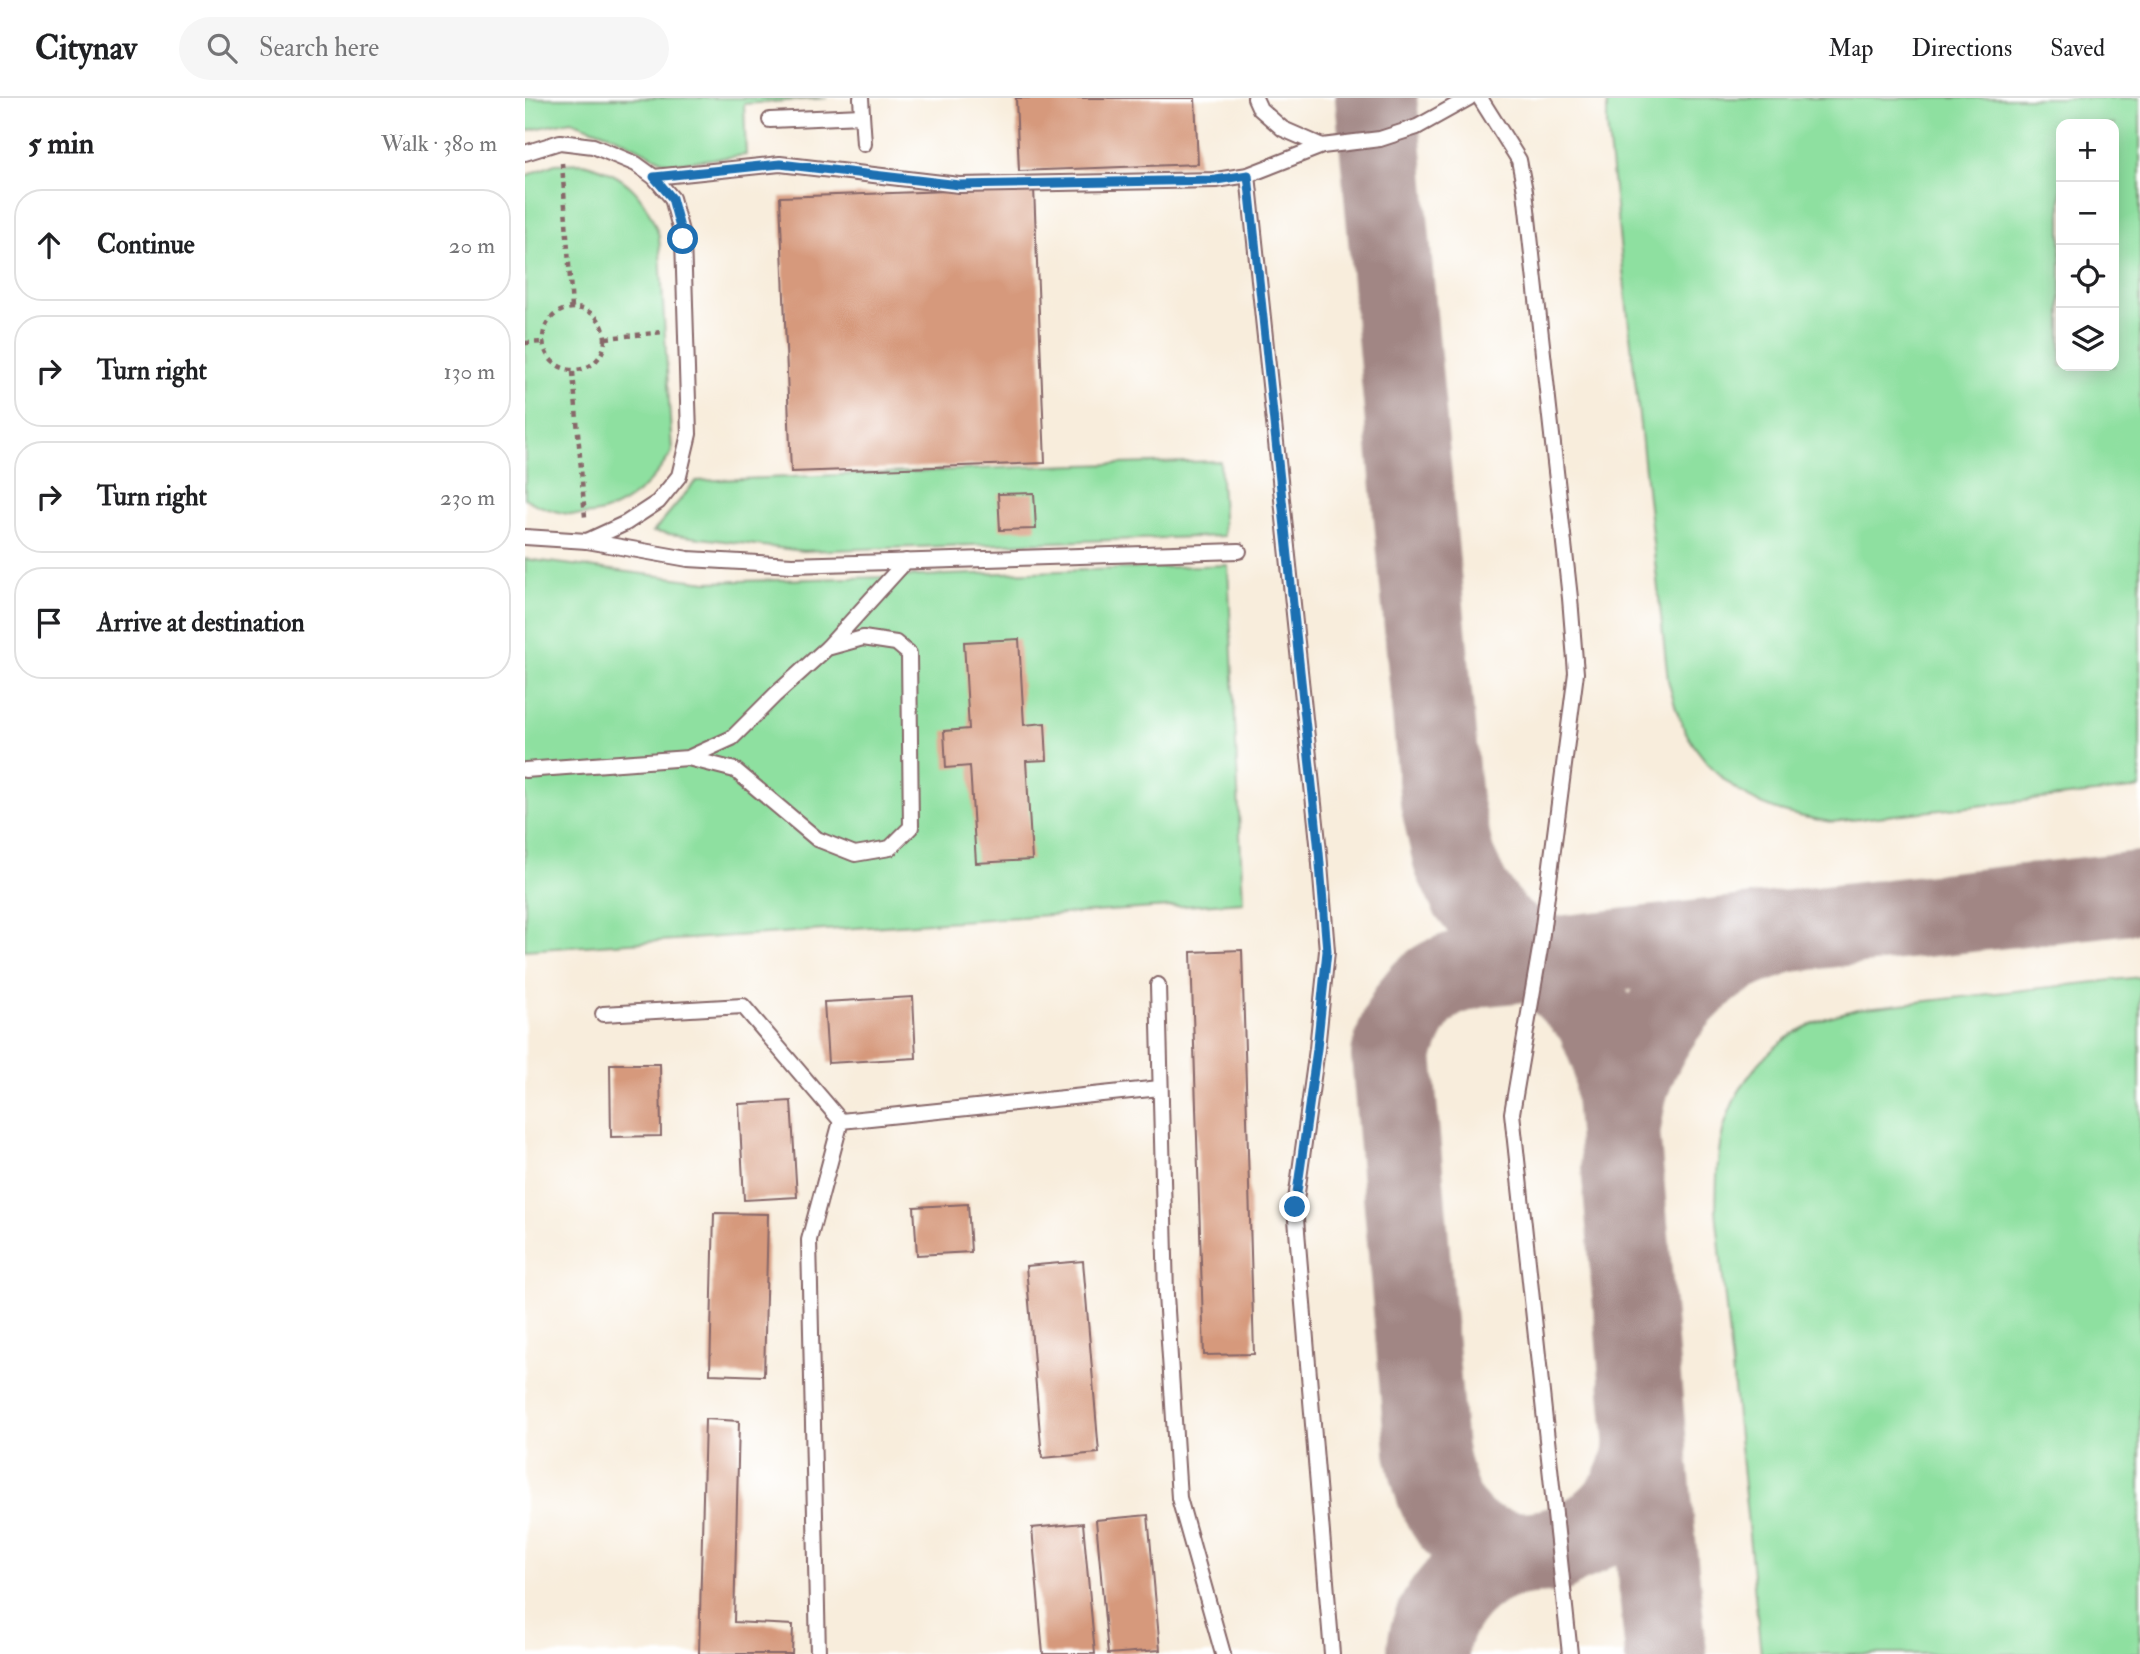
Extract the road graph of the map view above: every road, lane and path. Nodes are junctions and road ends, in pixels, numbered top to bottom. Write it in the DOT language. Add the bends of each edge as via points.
graph roads {
  1 [pos="861,98"];
  2 [pos="1255,98"];
  3 [pos="1469,98"];
  4 [pos="1480,98"];
  5 [pos="862,116"];
  6 [pos="770,120"];
  7 [pos="560,142"];
  8 [pos="864,144"];
  9 [pos="1322,146"];
  10 [pos="525,153"];
  11 [pos="1248,175"];
  12 [pos="654,177"];
  13 [pos="572,308"];
  14 [pos="686,330"];
  15 [pos="606,338"];
  16 [pos="543,342"];
  17 [pos="525,343"];
  18 [pos="573,372"];
  19 [pos="525,537"];
  20 [pos="587,541"];
  21 [pos="1239,551"];
  22 [pos="906,561"];
  23 [pos="827,648"];
  24 [pos="688,758"];
  25 [pos="525,770"];
  26 [pos="1158,985"];
  27 [pos="603,1014"];
  28 [pos="1160,1088"];
  29 [pos="841,1121"];
  30 [pos="818,1654"];
  31 [pos="1223,1654"];
  32 [pos="1332,1654"];
  33 [pos="1570,1654"];
  1 -- 5 [label="lane"];
  2 -- 9 [label="lane" via="1283,129"];
  3 -- 9 [label="lane" via="1417,127 1380,139"];
  4 -- 33 [label="lane" via="1519,160 1525,191 1576,673 1540,949 1512,1113"];
  5 -- 6 [label="lane"];
  5 -- 8 [label="lane"];
  7 -- 10 [label="lane"];
  7 -- 12 [label="lane" via="593,146"];
  7 -- 13 [label="path"];
  9 -- 11 [label="lane"];
  11 -- 12 [label="lane" via="1216,180 959,185 780,164"];
  11 -- 32 [label="lane" via="1327,951 1295,1207"];
  12 -- 14 [label="lane" via="672,198 683,239"];
  13 -- 15 [label="path" via="598,319"];
  13 -- 16 [label="path" via="547,323"];
  14 -- 15 [label="path"];
  14 -- 20 [label="lane" via="689,434 679,476 658,502"];
  15 -- 18 [label="path" via="599,358"];
  16 -- 17 [label="path"];
  16 -- 18 [label="path" via="552,361"];
  18 -- 20 [label="path"];
  19 -- 20 [label="lane"];
  20 -- 22 [label="lane" via="688,559 792,565"];
  21 -- 22 [label="lane"];
  22 -- 23 [label="lane"];
  23 -- 24 [label="lane" via="732,738"];
  23 -- 24 [label="lane" via="863,638 896,643 909,654 911,827 890,848 855,854 817,839 735,770"];
  24 -- 25 [label="lane"];
  26 -- 28 [label="lane"];
  27 -- 29 [label="lane" via="743,1006"];
  28 -- 29 [label="lane"];
  28 -- 31 [label="lane" via="1166,1295 1179,1498"];
  29 -- 30 [label="lane" via="809,1240"];
}
